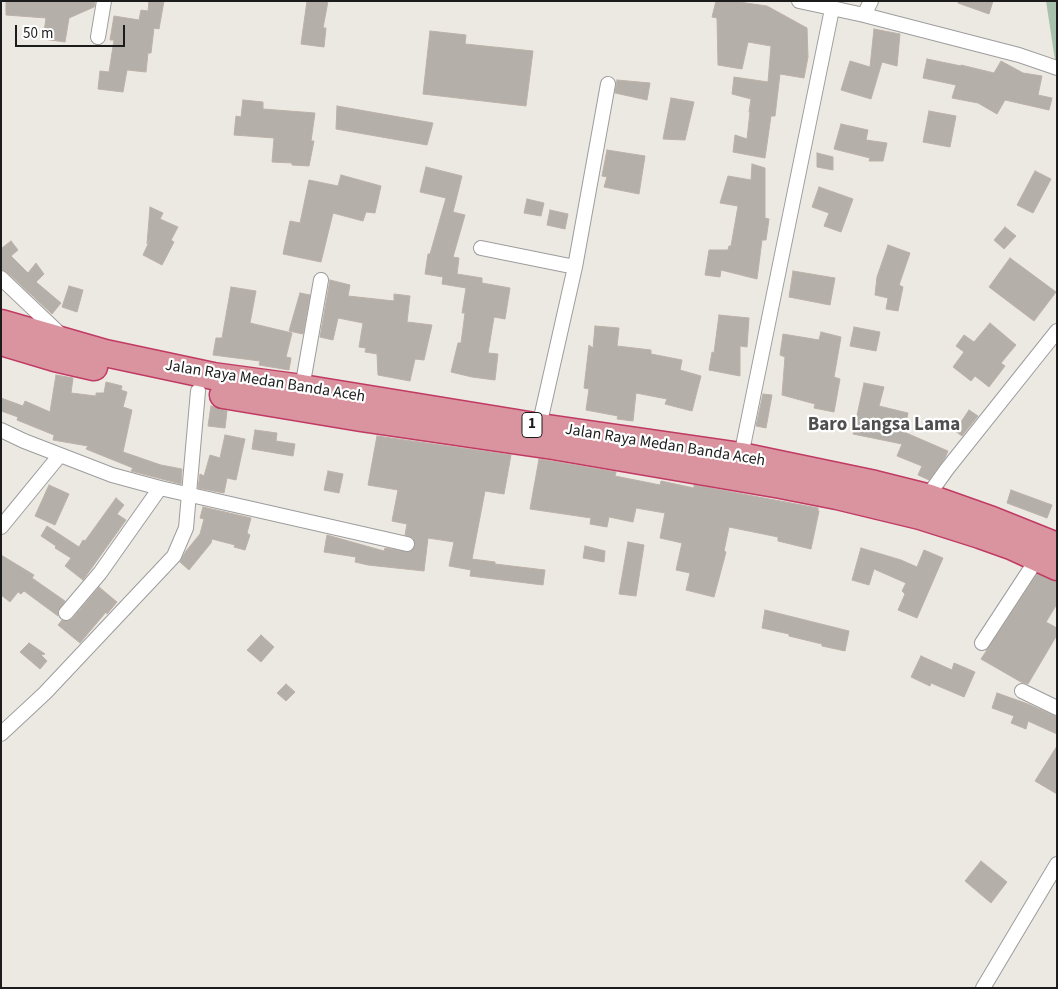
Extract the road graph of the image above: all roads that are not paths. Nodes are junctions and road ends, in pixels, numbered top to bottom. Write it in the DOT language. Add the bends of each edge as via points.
graph roads {
  1 [pos="104,1"];
  2 [pos="799,1"];
  3 [pos="871,1"];
  4 [pos="832,9"];
  5 [pos="864,15"];
  6 [pos="98,37"];
  7 [pos="1057,68"];
  8 [pos="608,84"];
  9 [pos="481,248"];
  10 [pos="575,267"];
  11 [pos="1,278"];
  12 [pos="322,280"];
  13 [pos="1,323"];
  14 [pos="1057,331"];
  15 [pos="1,342"];
  16 [pos="68,342"];
  17 [pos="122,365"];
  18 [pos="302,388"];
  19 [pos="198,391"];
  20 [pos="1,430"];
  21 [pos="537,435"];
  22 [pos="60,454"];
  23 [pos="741,456"];
  24 [pos="784,475"];
  25 [pos="160,488"];
  26 [pos="189,496"];
  27 [pos="927,497"];
  28 [pos="1,526"];
  29 [pos="407,544"];
  30 [pos="1050,557"];
  31 [pos="66,613"];
  32 [pos="982,643"];
  33 [pos="1022,691"];
  34 [pos="1057,708"];
  35 [pos="1,734"];
  36 [pos="1057,864"];
  37 [pos="983,988"];
  1 -- 6 [label="street"];
  2 -- 4 [label="street"];
  3 -- 5 [label="street"];
  4 -- 5 [label="street"];
  4 -- 23 [label="street"];
  5 -- 7 [label="street"];
  8 -- 10 [label="street"];
  9 -- 10 [label="street"];
  10 -- 21 [label="street"];
  11 -- 16 [label="street"];
  12 -- 18 [label="street"];
  13 -- 16 [label="highway, Jalan Raya Medan Banda Aceh / 1"];
  14 -- 27 [label="street"];
  15 -- 17 [label="highway, Jalan Raya Medan Banda Aceh / 1" via="55,358"];
  16 -- 17 [label="highway, Jalan Raya Medan Banda Aceh / 1"];
  17 -- 18 [label="highway, Jalan Raya Medan Banda Aceh / 1"];
  17 -- 19 [label="highway, Jalan Raya Medan Banda Aceh / 1"];
  18 -- 21 [label="highway, Jalan Raya Medan Banda Aceh / 1"];
  19 -- 21 [label="highway, Jalan Raya Medan Banda Aceh / 1"];
  19 -- 26 [label="street"];
  20 -- 22 [label="street"];
  21 -- 23 [label="highway, Jalan Raya Medan Banda Aceh / 1"];
  21 -- 24 [label="highway, Jalan Raya Medan Banda Aceh / 1"];
  22 -- 25 [label="street" via="112,475"];
  22 -- 28 [label="street"];
  23 -- 24 [label="highway, Jalan Raya Medan Banda Aceh / 1"];
  24 -- 27 [label="highway, Jalan Raya Medan Banda Aceh / 1" via="875,484"];
  24 -- 30 [label="highway, Jalan Raya Medan Banda Aceh / 1" via="837,496 920,516"];
  25 -- 26 [label="street"];
  25 -- 31 [label="street" via="100,573"];
  26 -- 29 [label="street"];
  26 -- 35 [label="street" via="186,528 174,556 45,693"];
  27 -- 30 [label="highway, Jalan Raya Medan Banda Aceh / 1" via="992,520"];
  30 -- 32 [label="street"];
  33 -- 34 [label="street"];
  36 -- 37 [label="street"];
}
